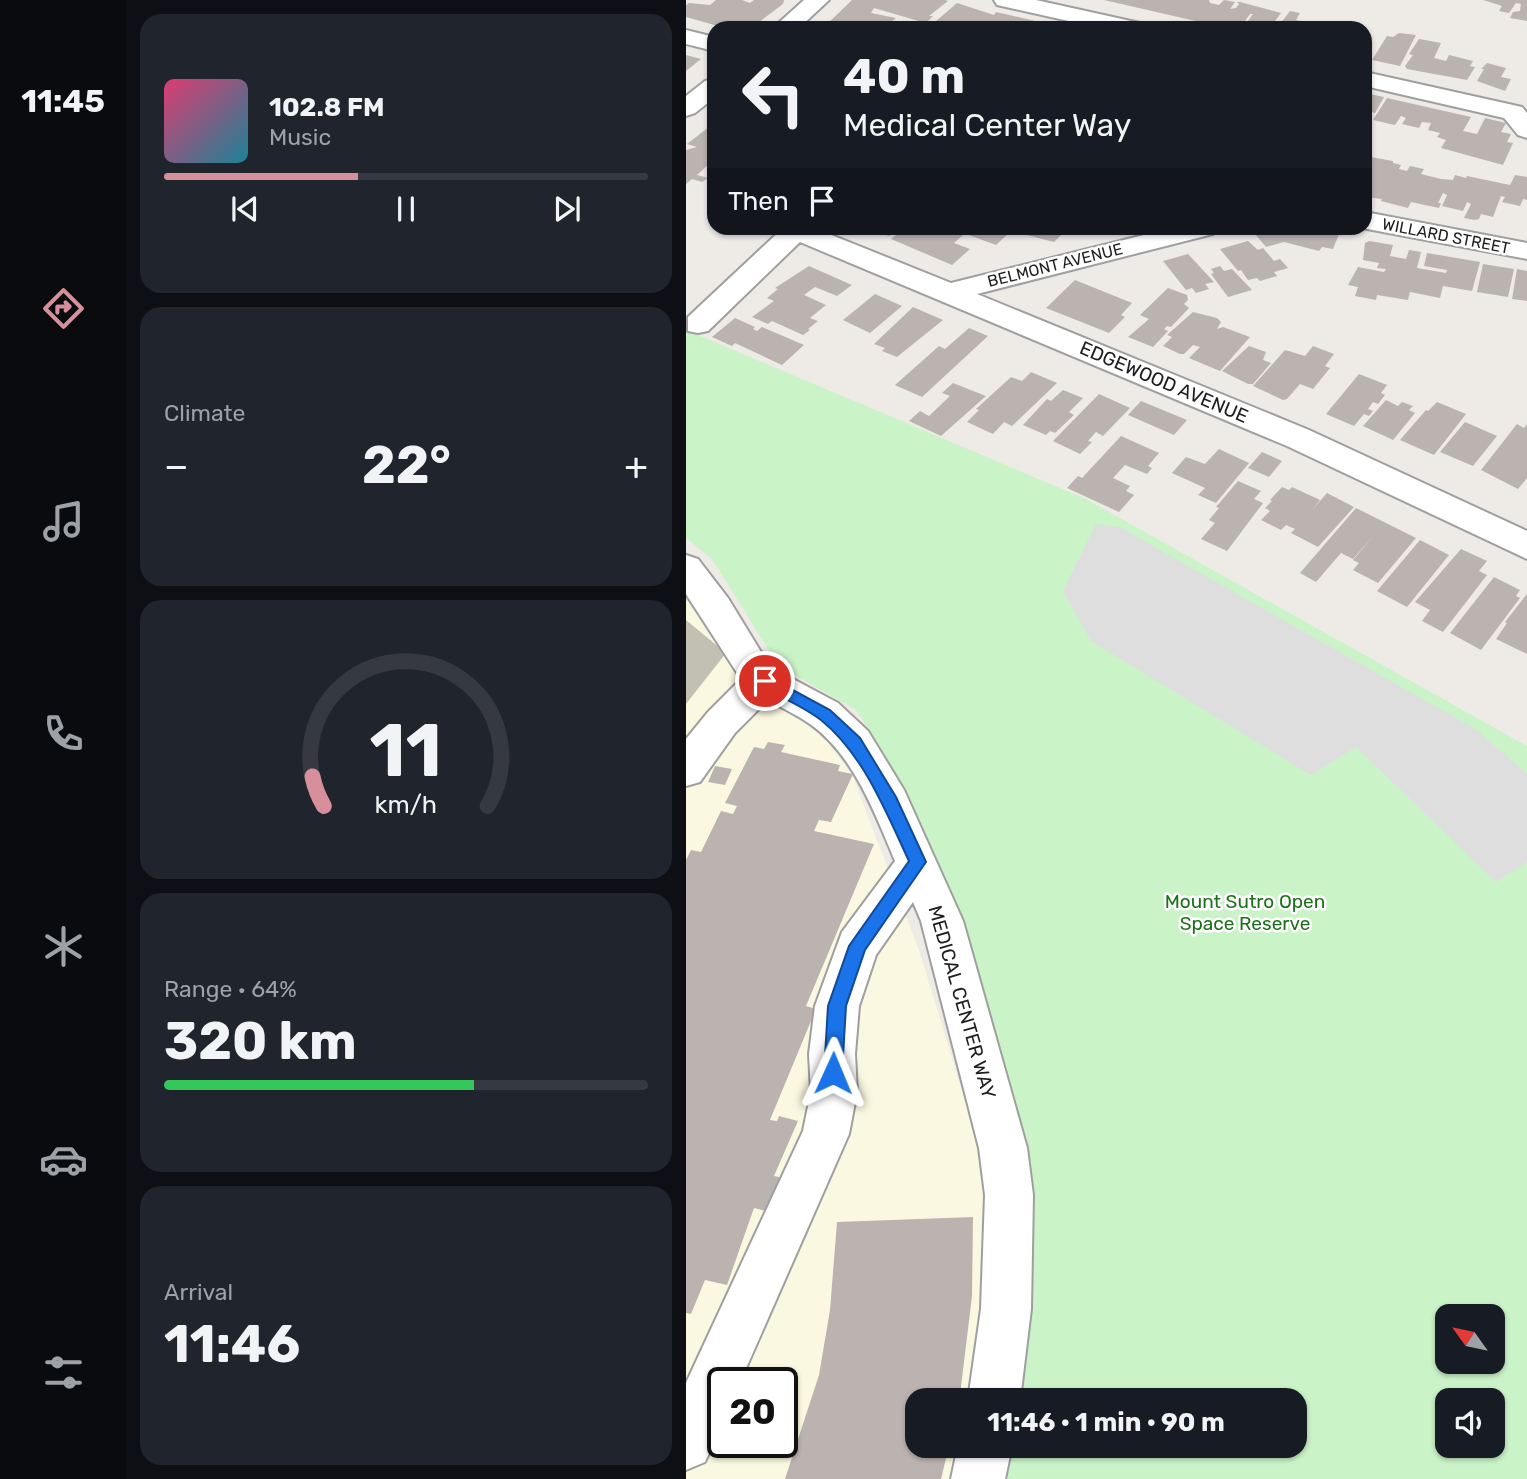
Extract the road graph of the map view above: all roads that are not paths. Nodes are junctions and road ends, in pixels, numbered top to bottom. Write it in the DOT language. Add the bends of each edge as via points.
graph roads {
  1 [pos="818,0"];
  2 [pos="1005,0"];
  3 [pos="793,21"];
  4 [pos="1100,21"];
  5 [pos="686,37"];
  6 [pos="707,42"];
  7 [pos="1372,81"];
  8 [pos="707,92"];
  9 [pos="686,108"];
  10 [pos="1527,130"];
  11 [pos="1372,221"];
  12 [pos="791,235"];
  13 [pos="808,235"];
  14 [pos="1176,235"];
  15 [pos="1527,251"];
  16 [pos="948,293"];
  17 [pos="698,324"];
  18 [pos="1527,546"];
  19 [pos="686,568"];
  20 [pos="765,681"];
  21 [pos="686,770"];
  22 [pos="918,862"];
  23 [pos="996,1388"];
  24 [pos="686,1443"];
  25 [pos="982,1458"];
  26 [pos="978,1479"];
  1 -- 3 [label="street"];
  2 -- 4 [label="street"];
  5 -- 6 [label="street"];
  7 -- 10 [label="street" via="1513,112"];
  8 -- 9 [label="street"];
  11 -- 15 [label="street, WILLARD STREET"];
  12 -- 17 [label="street, EDGEWOOD AVENUE"];
  13 -- 16 [label="street, EDGEWOOD AVENUE"];
  14 -- 16 [label="street, BELMONT AVENUE"];
  16 -- 18 [label="street, EDGEWOOD AVENUE" via="1309,443"];
  19 -- 20 [label="street, MEDICAL CENTER WAY"];
  20 -- 21 [label="street" via="719,724"];
  20 -- 22 [label="street, MEDICAL CENTER WAY" via="825,714 854,742 890,802"];
  22 -- 23 [label="street, MEDICAL CENTER WAY" via="950,947 1003,1148 1009,1245"];
  22 -- 24 [label="street" via="858,946 837,1006 834,1092 827,1134"];
  25 -- 26 [label="street"];
}
